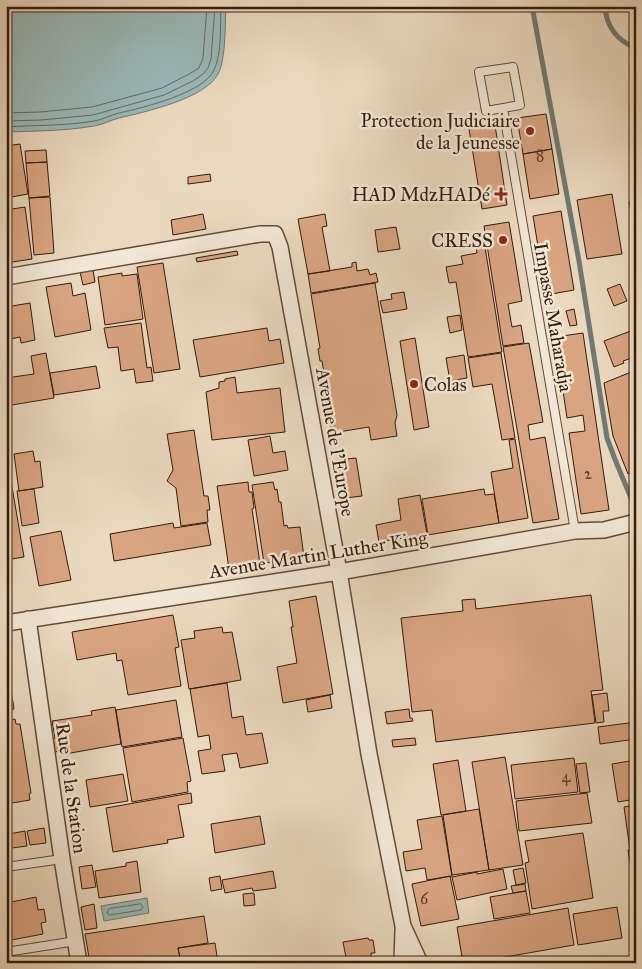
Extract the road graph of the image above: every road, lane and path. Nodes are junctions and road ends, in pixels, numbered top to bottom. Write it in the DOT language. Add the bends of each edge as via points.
graph roads {
  1 [pos="502,108"];
  2 [pos="6,277"];
  3 [pos="633,523"];
  4 [pos="575,532"];
  5 [pos="339,572"];
  6 [pos="28,619"];
  7 [pos="6,623"];
  8 [pos="62,859"];
  9 [pos="6,867"];
  10 [pos="403,926"];
  11 [pos="76,941"];
  12 [pos="6,952"];
  13 [pos="79,963"];
  14 [pos="402,963"];
  15 [pos="420,963"];
  1 -- 1 [label="lane" via="520,105 513,66 479,72 486,111"];
  1 -- 4 [label="lane, Impasse Maharadja"];
  2 -- 5 [label="street, Avenue de l’Europe" via="275,234"];
  3 -- 4 [label="street, Avenue Martin Luther King"];
  4 -- 5 [label="street, Avenue Martin Luther King"];
  5 -- 6 [label="street, Avenue Martin Luther King"];
  5 -- 10 [label="street, Avenue de l’Europe" via="369,754"];
  6 -- 7 [label="street, Avenue Martin Luther King"];
  6 -- 8 [label="street, Rue de la Station"];
  8 -- 9 [label="lane"];
  8 -- 11 [label="street, Rue de la Station"];
  10 -- 14 [label="street, Avenue de l’Europe"];
  10 -- 15 [label="street, Avenue de l’Europe"];
  11 -- 12 [label="lane"];
  11 -- 13 [label="street, Rue de la Station"];
}
